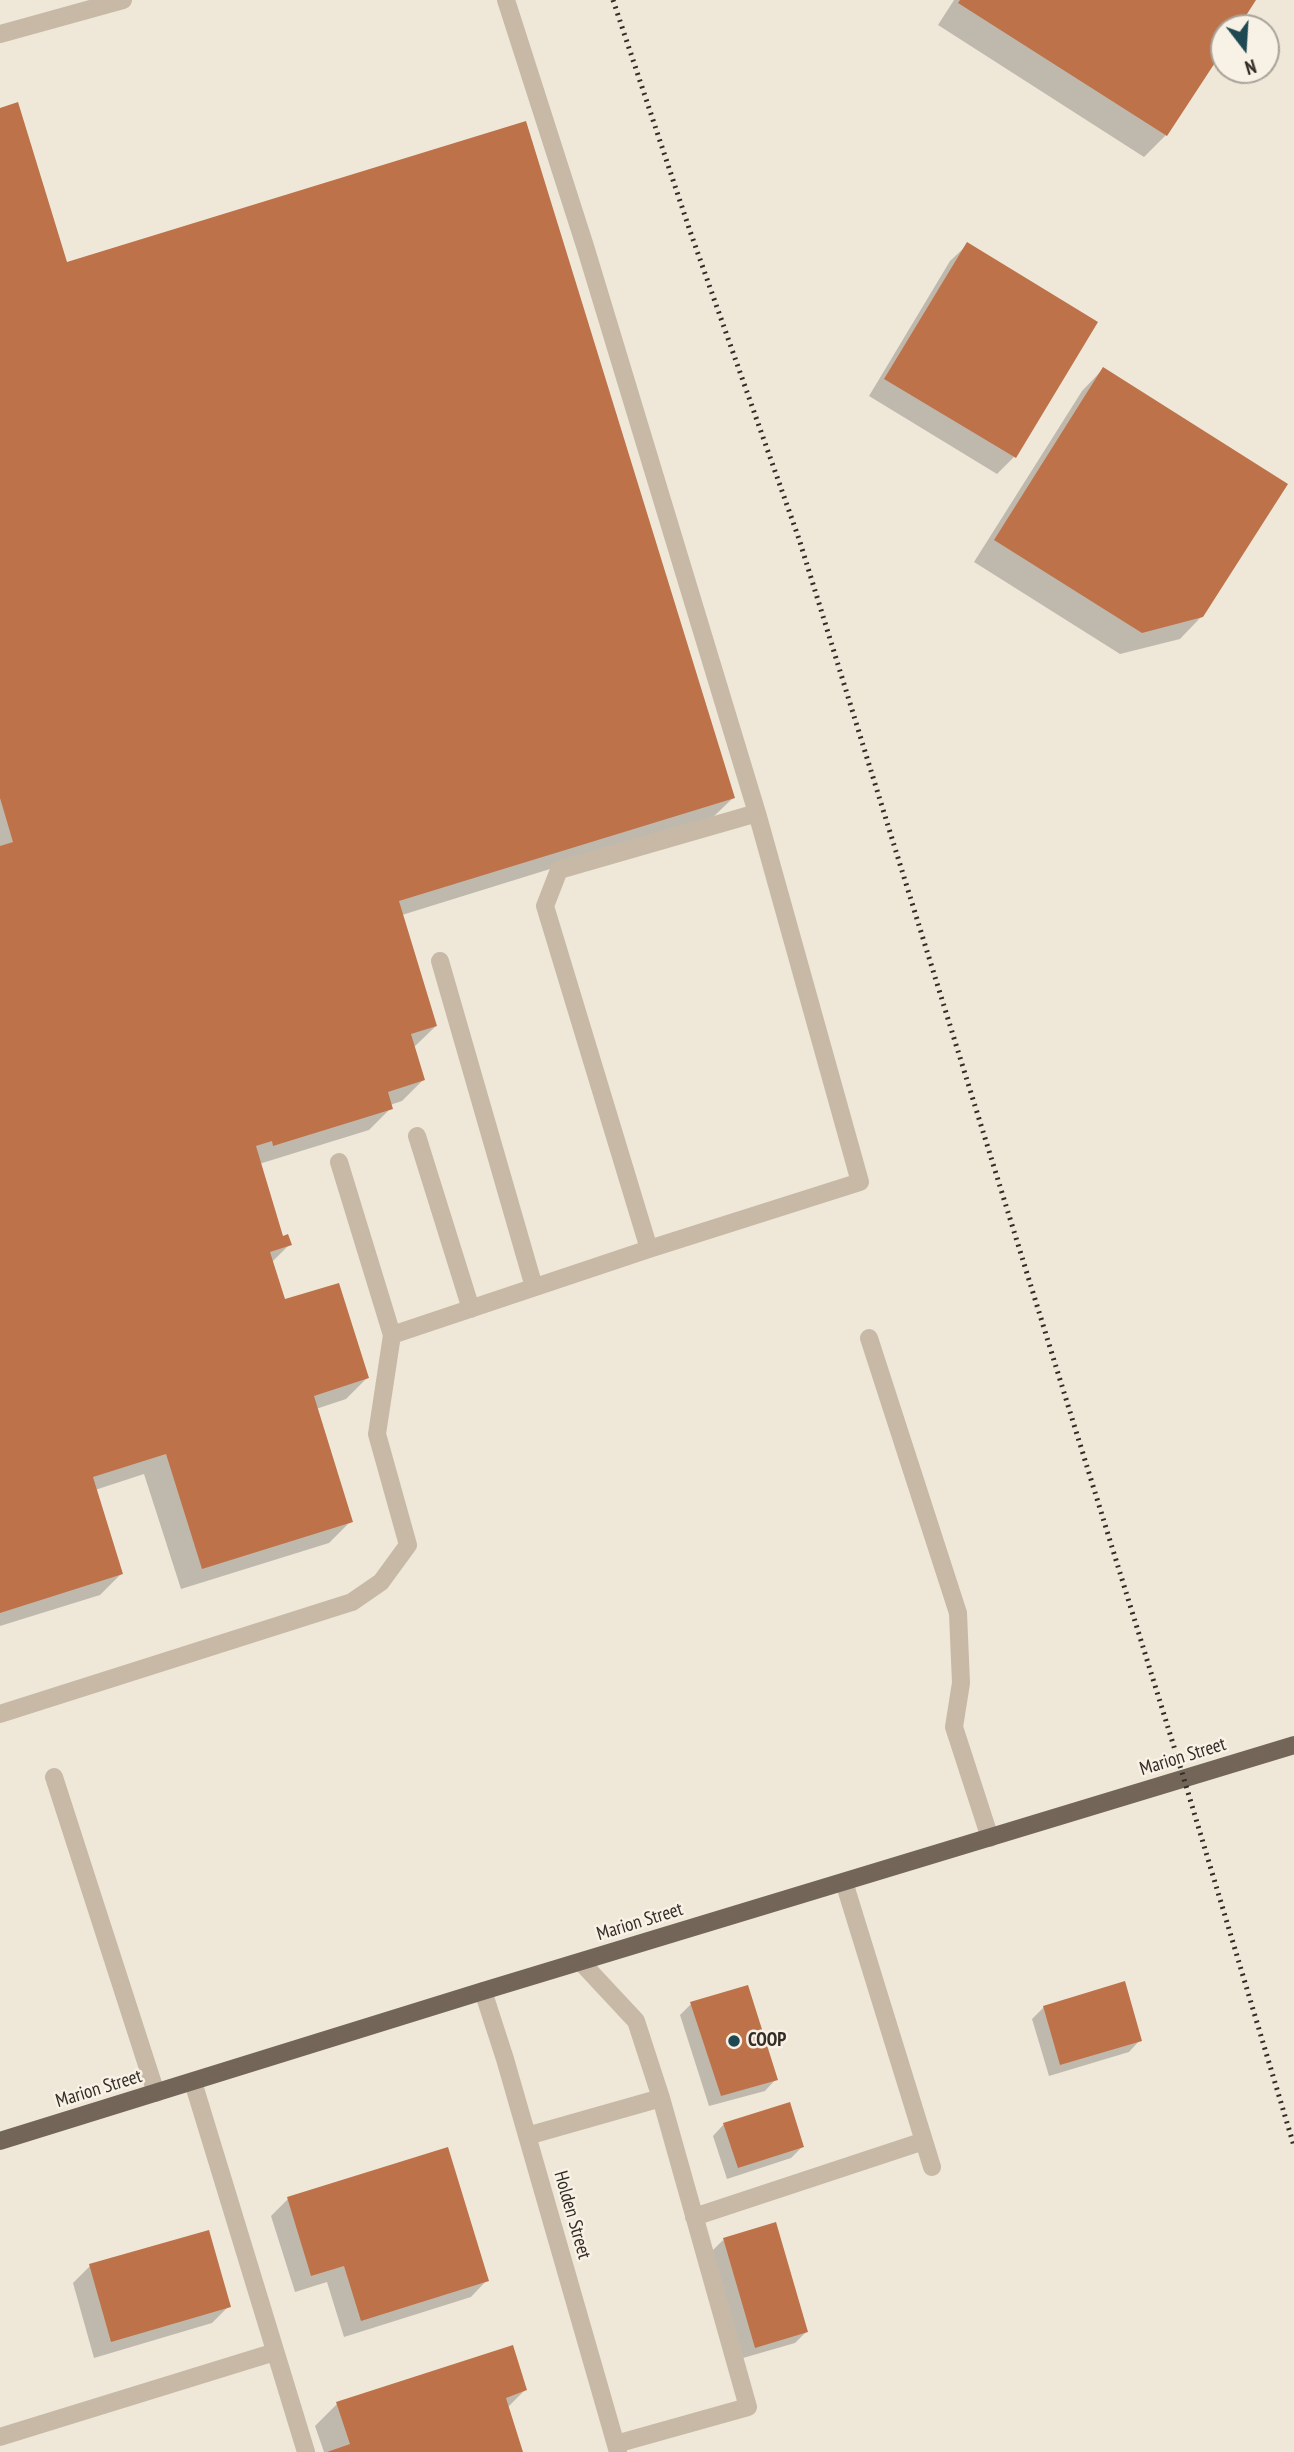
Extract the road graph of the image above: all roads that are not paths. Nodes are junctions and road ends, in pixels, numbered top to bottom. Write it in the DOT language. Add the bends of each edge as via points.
graph roads {
  1 [pos="123,0"];
  2 [pos="506,0"];
  3 [pos="0,34"];
  4 [pos="757,813"];
  5 [pos="440,961"];
  6 [pos="417,1136"];
  7 [pos="338,1162"];
  8 [pos="649,1248"];
  9 [pos="534,1287"];
  10 [pos="471,1309"];
  11 [pos="392,1335"];
  12 [pos="869,1338"];
  13 [pos="0,1714"];
  14 [pos="1294,1745"];
  15 [pos="54,1777"];
  16 [pos="990,1838"];
  17 [pos="844,1882"];
  18 [pos="581,1962"];
  19 [pos="483,1991"];
  20 [pos="193,2082"];
  21 [pos="156,2093"];
  22 [pos="661,2098"];
  23 [pos="527,2136"];
  24 [pos="0,2141"];
  25 [pos="924,2141"];
  26 [pos="932,2166"];
  27 [pos="694,2217"];
  28 [pos="275,2352"];
  29 [pos="0,2437"];
  30 [pos="617,2448"];
  31 [pos="306,2452"];
  1 -- 3 [label="street"];
  2 -- 4 [label="street"];
  4 -- 8 [label="street" via="559,870 545,906"];
  4 -- 8 [label="street" via="860,1182"];
  5 -- 9 [label="street"];
  6 -- 10 [label="street"];
  7 -- 11 [label="street"];
  8 -- 9 [label="street"];
  9 -- 10 [label="street"];
  10 -- 11 [label="street"];
  11 -- 13 [label="street" via="377,1434 408,1545 381,1582 352,1602"];
  12 -- 16 [label="street" via="958,1613 961,1683 954,1727"];
  14 -- 16 [label="main road, Marion Street"];
  15 -- 21 [label="street"];
  16 -- 17 [label="main road, Marion Street"];
  17 -- 18 [label="main road, Marion Street"];
  17 -- 25 [label="street"];
  18 -- 19 [label="main road, Marion Street"];
  18 -- 22 [label="street" via="636,2021"];
  19 -- 20 [label="main road, Marion Street"];
  19 -- 23 [label="street, Holden Street"];
  20 -- 21 [label="main road, Marion Street"];
  20 -- 28 [label="street"];
  21 -- 24 [label="main road, Marion Street"];
  22 -- 23 [label="street"];
  22 -- 27 [label="street"];
  23 -- 30 [label="street, Holden Street"];
  25 -- 26 [label="street"];
  25 -- 27 [label="street"];
  27 -- 30 [label="street" via="748,2407"];
  28 -- 29 [label="street"];
  28 -- 31 [label="street"];
}
